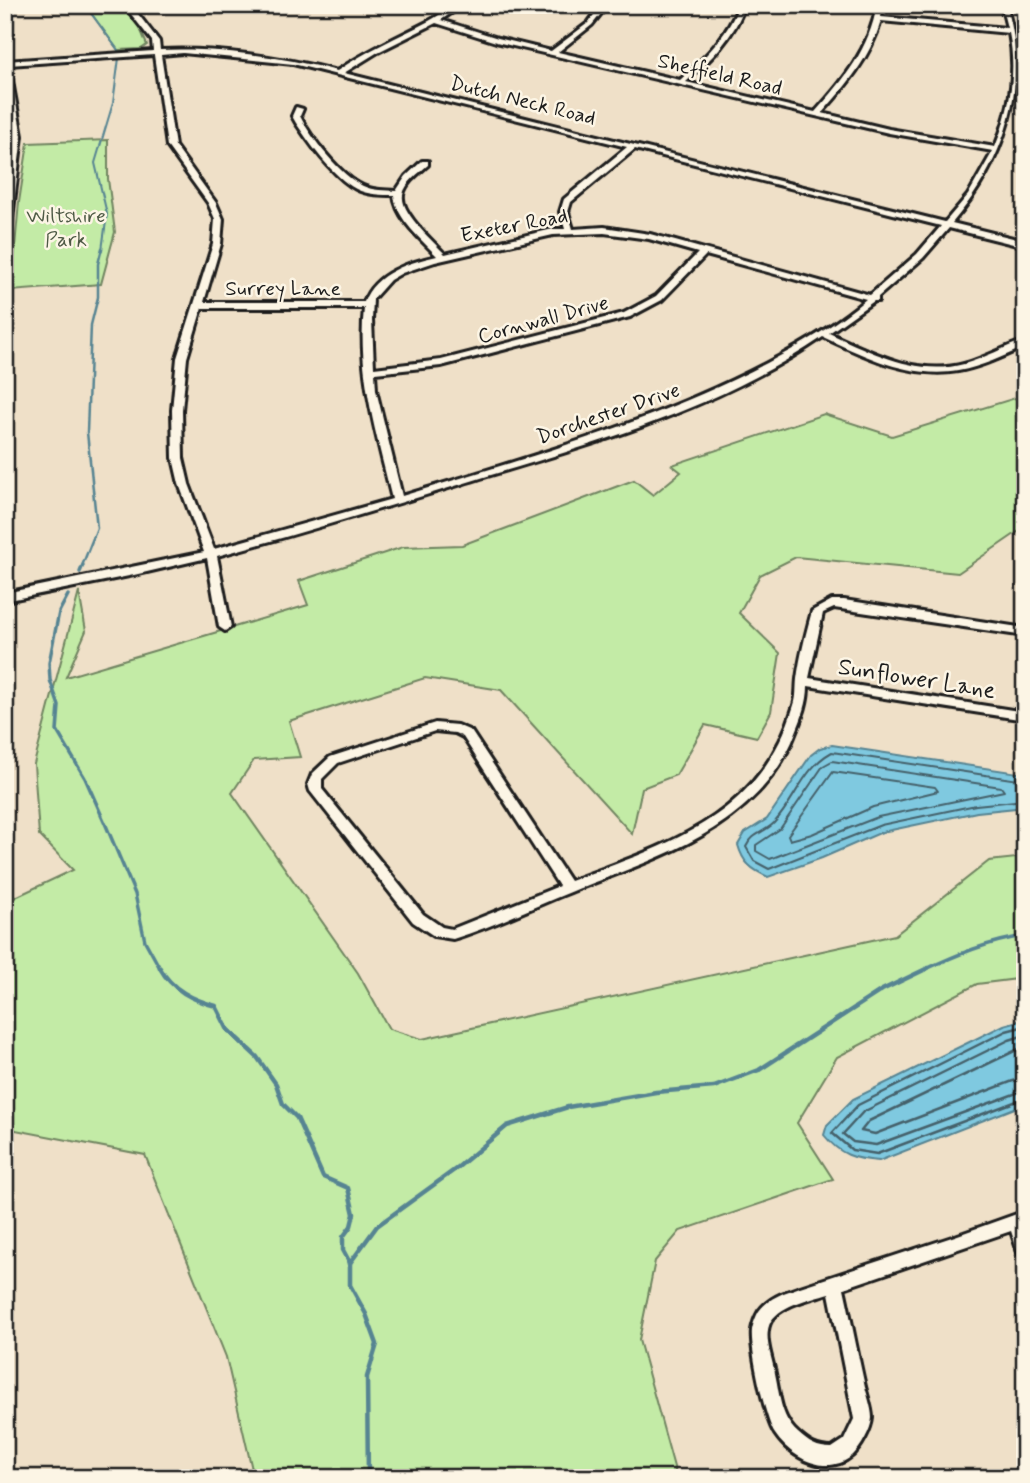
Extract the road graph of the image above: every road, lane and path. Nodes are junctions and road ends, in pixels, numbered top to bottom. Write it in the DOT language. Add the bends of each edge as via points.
graph roads {
  1 [pos="127,5"];
  2 [pos="460,5"];
  3 [pos="605,5"];
  4 [pos="742,5"];
  5 [pos="880,5"];
  6 [pos="1006,12"];
  7 [pos="879,19"];
  8 [pos="435,21"];
  9 [pos="1013,31"];
  10 [pos="153,36"];
  11 [pos="155,51"];
  12 [pos="183,51"];
  13 [pos="553,53"];
  14 [pos="5,63"];
  15 [pos="1021,63"];
  16 [pos="340,72"];
  17 [pos="681,83"];
  18 [pos="299,109"];
  19 [pos="817,114"];
  20 [pos="17,123"];
  21 [pos="5,125"];
  22 [pos="634,146"];
  23 [pos="999,150"];
  24 [pos="425,163"];
  25 [pos="399,193"];
  26 [pos="949,225"];
  27 [pos="569,229"];
  28 [pos="5,243"];
  29 [pos="1025,244"];
  30 [pos="704,251"];
  31 [pos="443,257"];
  32 [pos="875,299"];
  33 [pos="197,305"];
  34 [pos="368,305"];
  35 [pos="826,335"];
  36 [pos="1025,343"];
  37 [pos="369,371"];
  38 [pos="398,500"];
  39 [pos="210,554"];
  40 [pos="5,597"];
  41 [pos="225,627"];
  42 [pos="1025,632"];
  43 [pos="803,681"];
  44 [pos="1025,716"];
  45 [pos="567,888"];
  46 [pos="1020,1220"];
  47 [pos="1025,1250"];
  48 [pos="835,1283"];
  1 -- 10 [label="street"];
  2 -- 8 [label="street"];
  3 -- 13 [label="street" via="590,24"];
  4 -- 17 [label="street" via="720,46"];
  5 -- 7 [label="street"];
  6 -- 9 [label="street, Dorchester Drive"];
  7 -- 9 [label="street"];
  7 -- 19 [label="street" via="865,58"];
  8 -- 13 [label="street, Sheffield Road"];
  8 -- 16 [label="street"];
  9 -- 15 [label="street, Dorchester Drive"];
  10 -- 11 [label="street"];
  10 -- 12 [label="street" via="165,46"];
  11 -- 12 [label="street, Dutch Neck Road"];
  11 -- 14 [label="street, Dutch Neck Road"];
  11 -- 33 [label="street" via="171,146 219,219 217,244"];
  12 -- 16 [label="street, Dutch Neck Road" via="277,59"];
  13 -- 17 [label="street, Sheffield Road"];
  14 -- 20 [label="street"];
  15 -- 23 [label="street, Dorchester Drive" via="1016,98"];
  16 -- 22 [label="street, Dutch Neck Road"];
  17 -- 19 [label="street, Sheffield Road"];
  18 -- 25 [label="street" via="296,116 303,130 350,182 372,192"];
  19 -- 23 [label="street, Sheffield Road"];
  20 -- 21 [label="street"];
  20 -- 28 [label="street"];
  22 -- 26 [label="street, Dutch Neck Road"];
  22 -- 27 [label="street" via="567,201 564,212"];
  23 -- 26 [label="street, Dorchester Drive"];
  24 -- 25 [label="street"];
  25 -- 31 [label="street" via="403,212"];
  26 -- 29 [label="street, Dutch Neck Road"];
  26 -- 32 [label="street, Dorchester Drive"];
  27 -- 30 [label="street, Exeter Road" via="626,232"];
  27 -- 31 [label="street, Exeter Road"];
  30 -- 32 [label="street, Exeter Road"];
  30 -- 37 [label="street, Cornwall Drive" via="659,298 627,315 441,363"];
  31 -- 34 [label="street, Exeter Road" via="387,278"];
  32 -- 35 [label="street, Dorchester Drive"];
  33 -- 34 [label="street, Surrey Lane"];
  33 -- 39 [label="street" via="178,383 178,458"];
  34 -- 37 [label="street"];
  35 -- 36 [label="street" via="881,360 933,370 970,365"];
  35 -- 38 [label="street, Dorchester Drive" via="751,376 664,415"];
  37 -- 38 [label="street"];
  38 -- 39 [label="street, Dorchester Drive"];
  39 -- 40 [label="street, Dorchester Drive"];
  39 -- 41 [label="street"];
  42 -- 43 [label="street" via="832,604 818,611"];
  43 -- 44 [label="street, Sunflower Lane"];
  43 -- 45 [label="street" via="788,743 764,783 734,812 688,840"];
  45 -- 45 [label="street" via="467,929 439,932 418,918 320,797 316,777 334,760 435,727 457,729 467,734"];
  46 -- 47 [label="street"];
  46 -- 48 [label="street"];
  48 -- 48 [label="street" via="780,1303 765,1316 759,1336 775,1421 801,1448 829,1457 851,1447 863,1419"];
}
